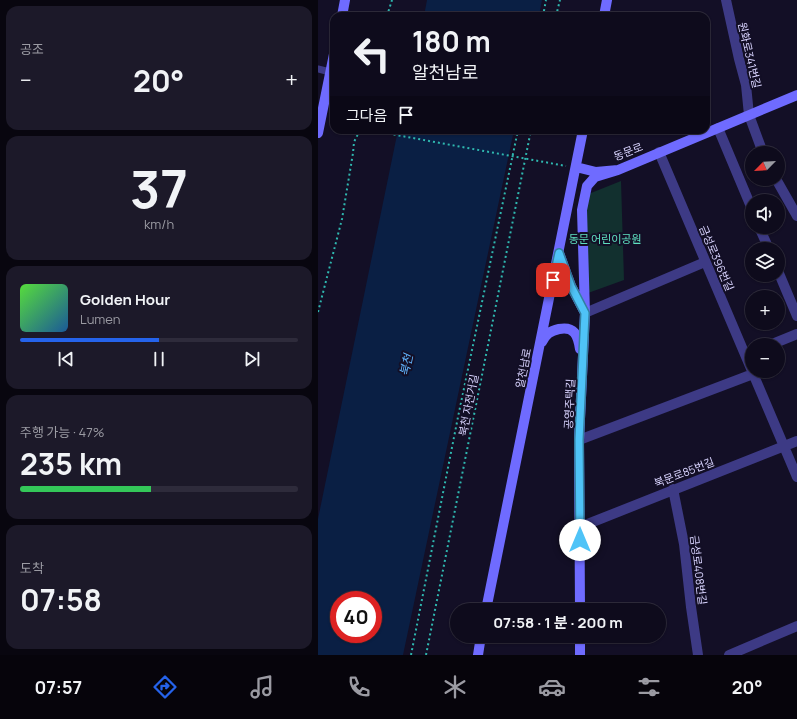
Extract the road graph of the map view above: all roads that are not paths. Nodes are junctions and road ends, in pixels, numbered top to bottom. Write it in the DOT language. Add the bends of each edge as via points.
graph roads {
  1 [pos="345,0"];
  2 [pos="607,0"];
  3 [pos="726,0"];
  4 [pos="343,12"];
  5 [pos="605,12"];
  6 [pos="318,68"];
  7 [pos="330,72"];
  8 [pos="797,95"];
  9 [pos="749,115"];
  10 [pos="718,128"];
  11 [pos="710,131"];
  12 [pos="318,133"];
  13 [pos="582,134"];
  14 [pos="703,134"];
  15 [pos="760,146"];
  16 [pos="659,152"];
  17 [pos="576,167"];
  18 [pos="618,170"];
  19 [pos="780,186"];
  20 [pos="746,194"];
  21 [pos="797,216"];
  22 [pos="559,253"];
  23 [pos="705,262"];
  24 [pos="783,282"];
  25 [pos="585,313"];
  26 [pos="797,316"];
  27 [pos="797,334"];
  28 [pos="785,339"];
  29 [pos="745,346"];
  30 [pos="539,349"];
  31 [pos="582,376"];
  32 [pos="745,377"];
  33 [pos="755,378"];
  34 [pos="579,440"];
  35 [pos="797,441"];
  36 [pos="784,446"];
  37 [pos="797,477"];
  38 [pos="673,489"];
  39 [pos="580,527"];
  40 [pos="487,603"];
  41 [pos="580,603"];
  42 [pos="797,626"];
  43 [pos="480,643"];
  44 [pos="580,643"];
  45 [pos="478,655"];
  46 [pos="580,655"];
  47 [pos="698,655"];
  48 [pos="729,655"];
  1 -- 4 [label="street"];
  2 -- 5 [label="street"];
  3 -- 9 [label="street, 원화로341번길" via="746,86"];
  6 -- 7 [label="lane"];
  7 -- 12 [label="street"];
  8 -- 9 [label="street, 동문로"];
  9 -- 10 [label="street, 동문로"];
  9 -- 15 [label="street, 원화로341번길"];
  10 -- 11 [label="street, 동문로"];
  10 -- 20 [label="street"];
  13 -- 17 [label="street, 알천남로"];
  14 -- 16 [label="street, 동문로"];
  16 -- 18 [label="street, 동문로"];
  16 -- 23 [label="street, 금성로396번길"];
  17 -- 18 [label="street, 동문로" via="596,172"];
  17 -- 22 [label="street, 알천남로"];
  18 -- 25 [label="street, 공영주택길" via="595,177 587,186 582,210"];
  19 -- 21 [label="street"];
  22 -- 25 [label="street" via="571,286"];
  22 -- 30 [label="street, 알천남로"];
  23 -- 25 [label="street"];
  23 -- 29 [label="street, 금성로396번길"];
  24 -- 26 [label="street"];
  25 -- 31 [label="street, 공영주택길"];
  27 -- 28 [label="street"];
  30 -- 31 [label="street" via="545,335 552,330 566,328 573,331 579,340"];
  30 -- 40 [label="street, 알천남로"];
  31 -- 34 [label="street, 공영주택길"];
  32 -- 34 [label="street"];
  33 -- 36 [label="street, 금성로396번길"];
  34 -- 39 [label="street, 공영주택길"];
  35 -- 36 [label="street, 북문로85번길"];
  36 -- 37 [label="street, 금성로396번길"];
  36 -- 38 [label="street, 북문로85번길"];
  38 -- 39 [label="street, 북문로85번길"];
  38 -- 47 [label="street, 금성로408번길" via="684,544"];
  39 -- 41 [label="street, 공영주택길"];
  42 -- 48 [label="street"];
  43 -- 45 [label="street"];
  44 -- 46 [label="street"];
}
